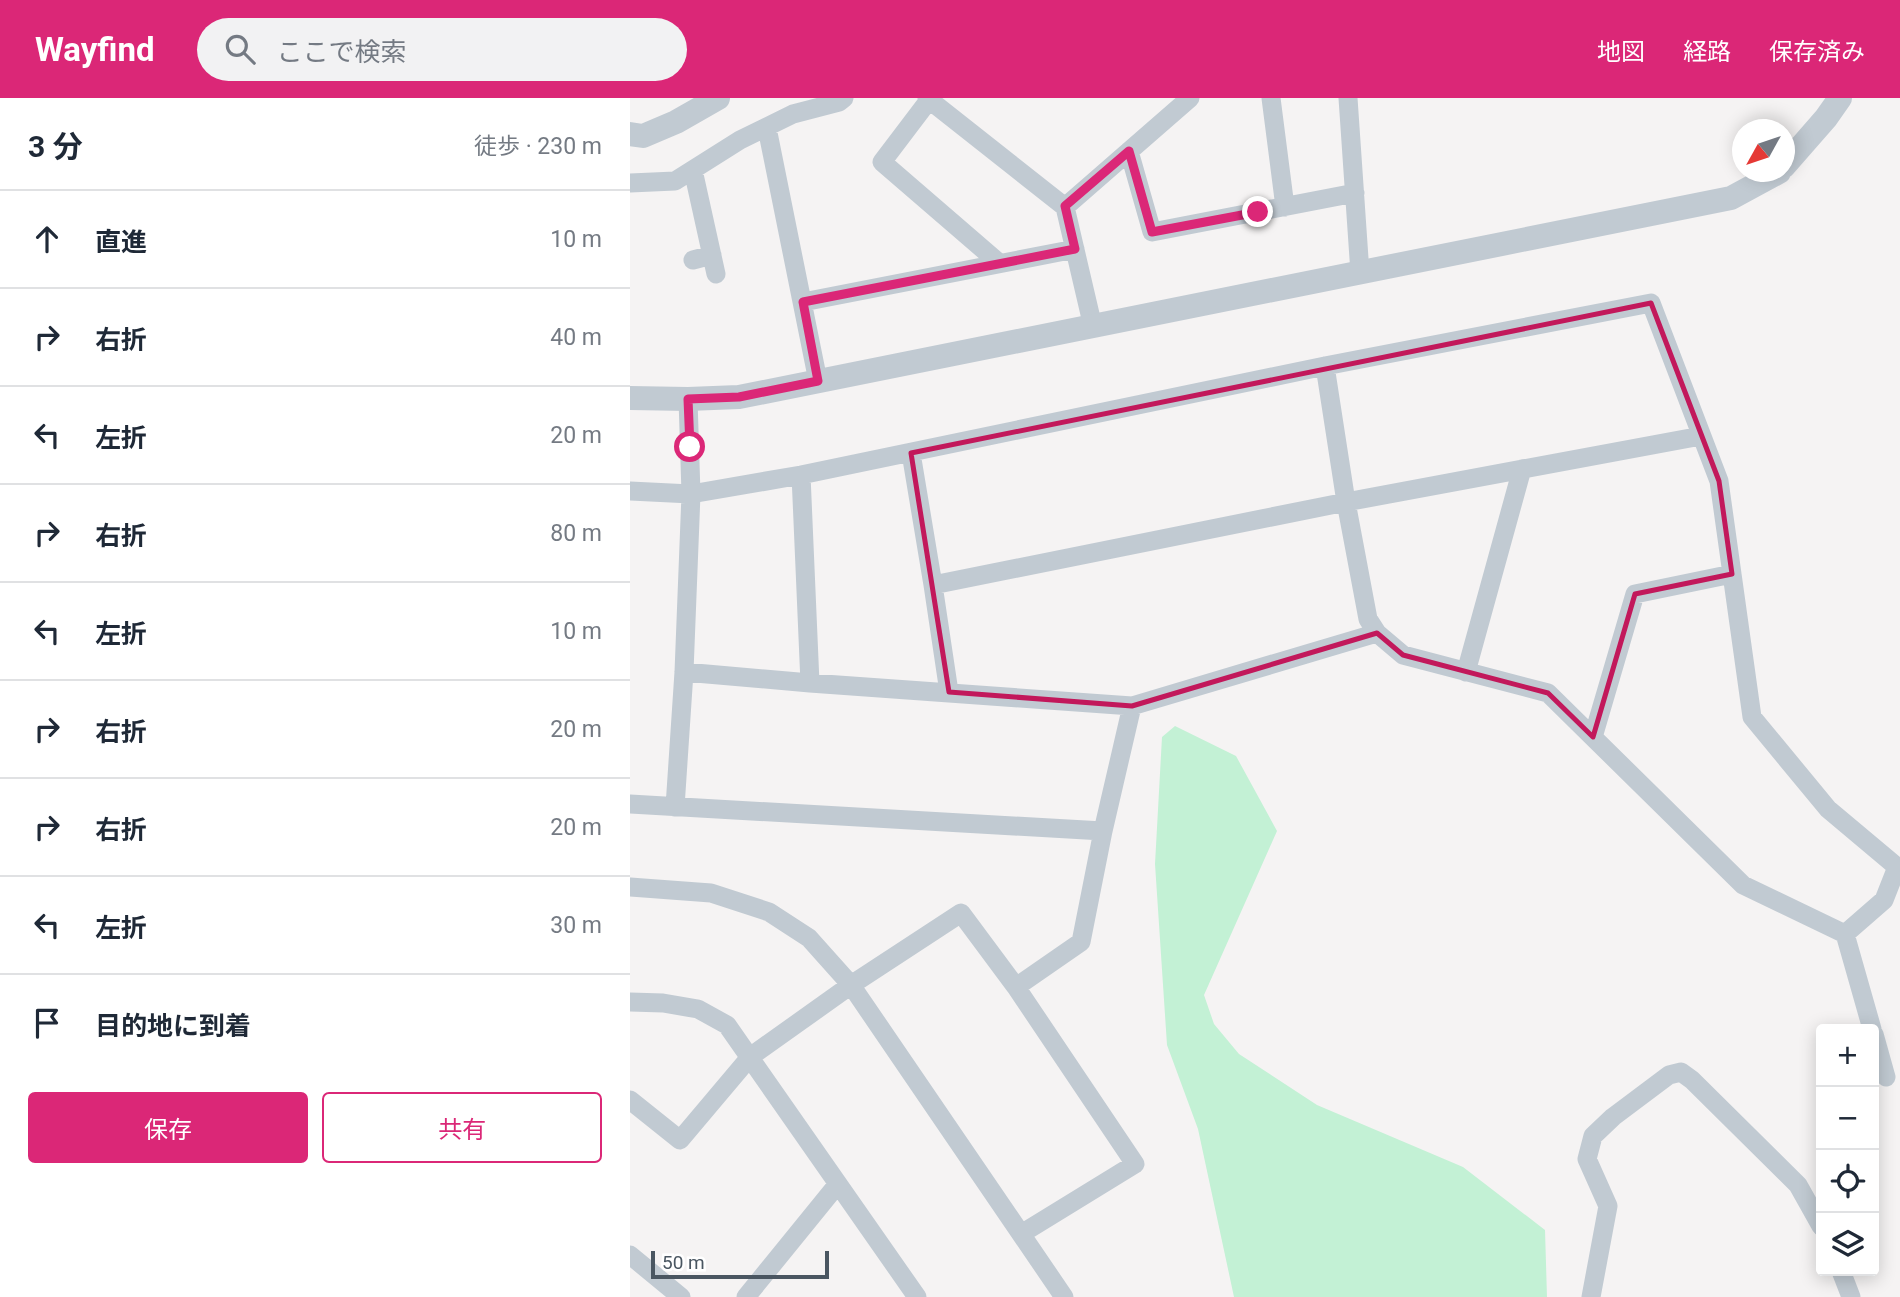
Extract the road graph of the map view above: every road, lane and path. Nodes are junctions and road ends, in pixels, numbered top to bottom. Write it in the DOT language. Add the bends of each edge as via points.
graph roads {
  1 [pos="718,98"];
  2 [pos="844,98"];
  3 [pos="1190,98"];
  4 [pos="1271,98"];
  5 [pos="1348,98"];
  6 [pos="1840,98"];
  7 [pos="928,99"];
  8 [pos="767,128"];
  9 [pos="630,134"];
  10 [pos="1129,151"];
  11 [pos="1795,153"];
  12 [pos="693,170"];
  13 [pos="1761,182"];
  14 [pos="630,183"];
  15 [pos="1355,193"];
  16 [pos="1065,206"];
  17 [pos="1285,206"];
  18 [pos="1075,249"];
  19 [pos="707,263"];
  20 [pos="999,263"];
  21 [pos="1360,273"];
  22 [pos="803,302"];
  23 [pos="1093,327"];
  24 [pos="1325,366"];
  25 [pos="818,381"];
  26 [pos="630,398"];
  27 [pos="688,399"];
  28 [pos="1701,436"];
  29 [pos="911,453"];
  30 [pos="1522,469"];
  31 [pos="801,475"];
  32 [pos="630,491"];
  33 [pos="691,494"];
  34 [pos="1346,502"];
  35 [pos="1732,574"];
  36 [pos="933,585"];
  37 [pos="1377,633"];
  38 [pos="684,672"];
  39 [pos="1466,672"];
  40 [pos="810,683"];
  41 [pos="949,692"];
  42 [pos="1132,706"];
  43 [pos="1593,737"];
  44 [pos="630,804"];
  45 [pos="675,807"];
  46 [pos="1103,831"];
  47 [pos="630,887"];
  48 [pos="1844,934"];
  49 [pos="851,985"];
  50 [pos="1016,988"];
  51 [pos="630,1002"];
  52 [pos="1871,1024"];
  53 [pos="751,1057"];
  54 [pos="630,1100"];
  55 [pos="837,1185"];
  56 [pos="1816,1217"];
  57 [pos="1021,1234"];
  58 [pos="630,1255"];
  59 [pos="1842,1276"];
  60 [pos="681,1297"];
  61 [pos="746,1297"];
  62 [pos="917,1297"];
  63 [pos="1064,1297"];
  64 [pos="1591,1297"];
  65 [pos="1851,1297"];
  1 -- 9 [label="street" via="643,136"];
  2 -- 8 [label="street" via="793,114"];
  3 -- 10 [label="street"];
  4 -- 17 [label="street"];
  5 -- 15 [label="street"];
  6 -- 11 [label="street"];
  7 -- 16 [label="street"];
  7 -- 20 [label="street" via="882,162"];
  8 -- 12 [label="street"];
  8 -- 22 [label="street"];
  10 -- 16 [label="street"];
  10 -- 17 [label="street" via="1152,232"];
  12 -- 14 [label="street" via="675,181"];
  12 -- 19 [label="street"];
  13 -- 21 [label="street" via="1731,198"];
  15 -- 17 [label="street"];
  15 -- 21 [label="street"];
  16 -- 18 [label="street"];
  18 -- 20 [label="street"];
  18 -- 23 [label="street"];
  20 -- 22 [label="street"];
  21 -- 23 [label="street"];
  22 -- 25 [label="street"];
  23 -- 25 [label="street"];
  24 -- 28 [label="street" via="1651,303"];
  24 -- 29 [label="street"];
  24 -- 34 [label="street"];
  25 -- 27 [label="street" via="739,397"];
  26 -- 27 [label="street"];
  27 -- 33 [label="street"];
  28 -- 30 [label="street"];
  28 -- 35 [label="street" via="1719,481"];
  29 -- 31 [label="street"];
  29 -- 36 [label="street"];
  30 -- 34 [label="street"];
  30 -- 39 [label="street"];
  31 -- 33 [label="street"];
  31 -- 40 [label="street"];
  32 -- 33 [label="street"];
  33 -- 38 [label="street"];
  34 -- 36 [label="street"];
  34 -- 37 [label="street" via="1368,619"];
  35 -- 43 [label="street" via="1635,594"];
  35 -- 48 [label="street" via="1752,717 1828,809 1898,867 1884,900"];
  36 -- 41 [label="street"];
  37 -- 39 [label="street" via="1403,655"];
  37 -- 42 [label="street"];
  38 -- 40 [label="street"];
  38 -- 45 [label="street"];
  39 -- 43 [label="street" via="1548,692"];
  40 -- 41 [label="street"];
  41 -- 42 [label="street"];
  42 -- 46 [label="street"];
  43 -- 48 [label="street" via="1743,885"];
  44 -- 45 [label="street"];
  45 -- 46 [label="street"];
  46 -- 50 [label="street" via="1081,942"];
  47 -- 49 [label="street" via="711,892 769,912 809,937"];
  48 -- 52 [label="street"];
  49 -- 50 [label="street" via="961,913"];
  49 -- 53 [label="street"];
  49 -- 57 [label="street"];
  50 -- 57 [label="street" via="1135,1164"];
  51 -- 53 [label="street" via="698,1009 727,1025"];
  53 -- 54 [label="street" via="680,1140"];
  53 -- 55 [label="street"];
  55 -- 61 [label="street"];
  55 -- 62 [label="street"];
  56 -- 64 [label="street" via="1798,1185 1692,1080 1681,1072 1669,1075 1593,1136 1587,1159 1608,1206"];
  57 -- 63 [label="street"];
  58 -- 60 [label="street"];
  59 -- 65 [label="street"];
}
